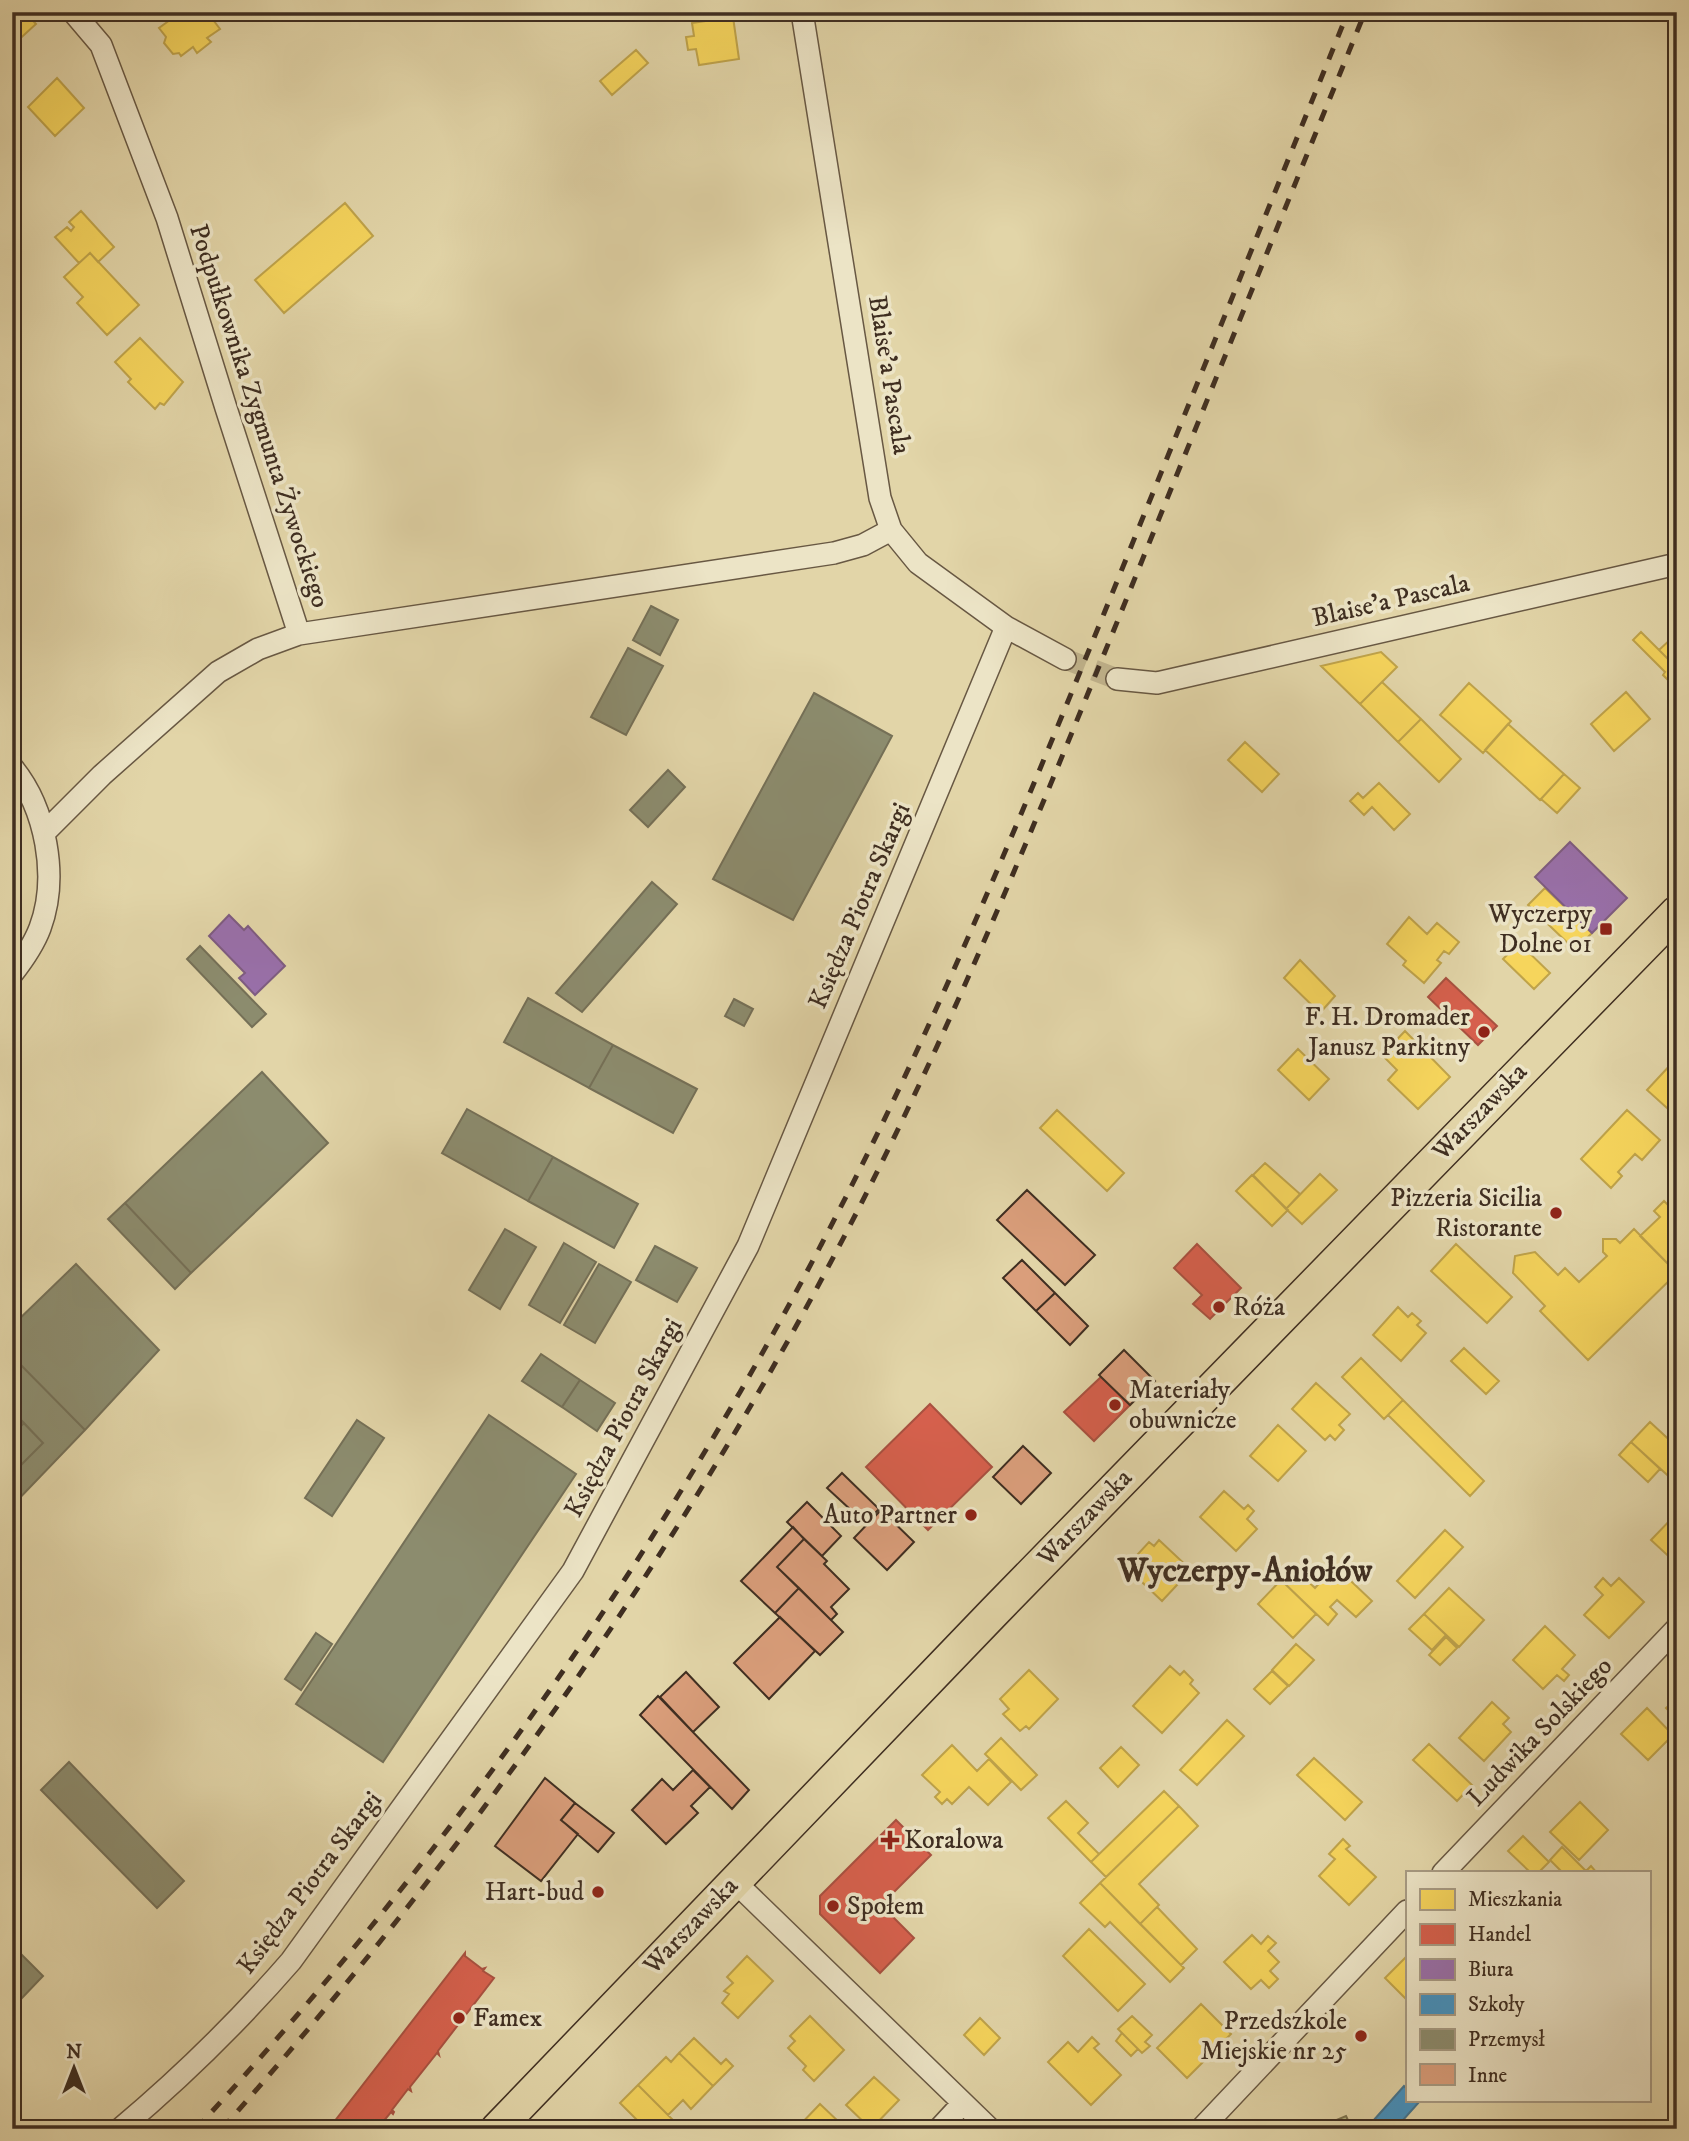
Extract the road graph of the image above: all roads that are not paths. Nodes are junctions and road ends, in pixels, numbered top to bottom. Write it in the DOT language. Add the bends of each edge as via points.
graph roads {
  1 [pos="74,12"];
  2 [pos="802,12"];
  3 [pos="891,530"];
  4 [pos="1677,564"];
  5 [pos="1006,627"];
  6 [pos="299,634"];
  7 [pos="1065,659"];
  8 [pos="1117,679"];
  9 [pos="12,767"];
  10 [pos="44,833"];
  11 [pos="1677,912"];
  12 [pos="12,974"];
  13 [pos="1677,1628"];
  14 [pos="1445,1871"];
  15 [pos="734,1881"];
  16 [pos="1406,1912"];
  17 [pos="963,2103"];
  18 [pos="120,2129"];
  19 [pos="497,2129"];
  20 [pos="939,2129"];
  21 [pos="990,2129"];
  22 [pos="1201,2129"];
  1 -- 6 [label="street, Podpułkownika Zygmunta Żywockiego" via="101,45 167,218"];
  2 -- 3 [label="street, Blaise'a Pascala" via="880,498"];
  3 -- 5 [label="street, Blaise'a Pascala" via="918,563"];
  3 -- 6 [label="street, Podpułkownika Zygmunta Żywockiego" via="834,553"];
  4 -- 8 [label="street, Blaise'a Pascala" via="1157,683"];
  5 -- 7 [label="street, Blaise'a Pascala"];
  5 -- 18 [label="street, Księdza Piotra Skargi" via="748,1246 573,1571 291,1961 242,2017"];
  6 -- 10 [label="street" via="258,649 218,672"];
  9 -- 10 [label="street" via="35,805"];
  10 -- 12 [label="street" via="49,881 41,927"];
  11 -- 15 [label="main road, Warszawska"];
  13 -- 14 [label="street, Ludwika Solskiego"];
  15 -- 17 [label="street"];
  15 -- 19 [label="main road, Warszawska"];
  16 -- 22 [label="street"];
  17 -- 20 [label="street"];
  17 -- 21 [label="street"];
}
